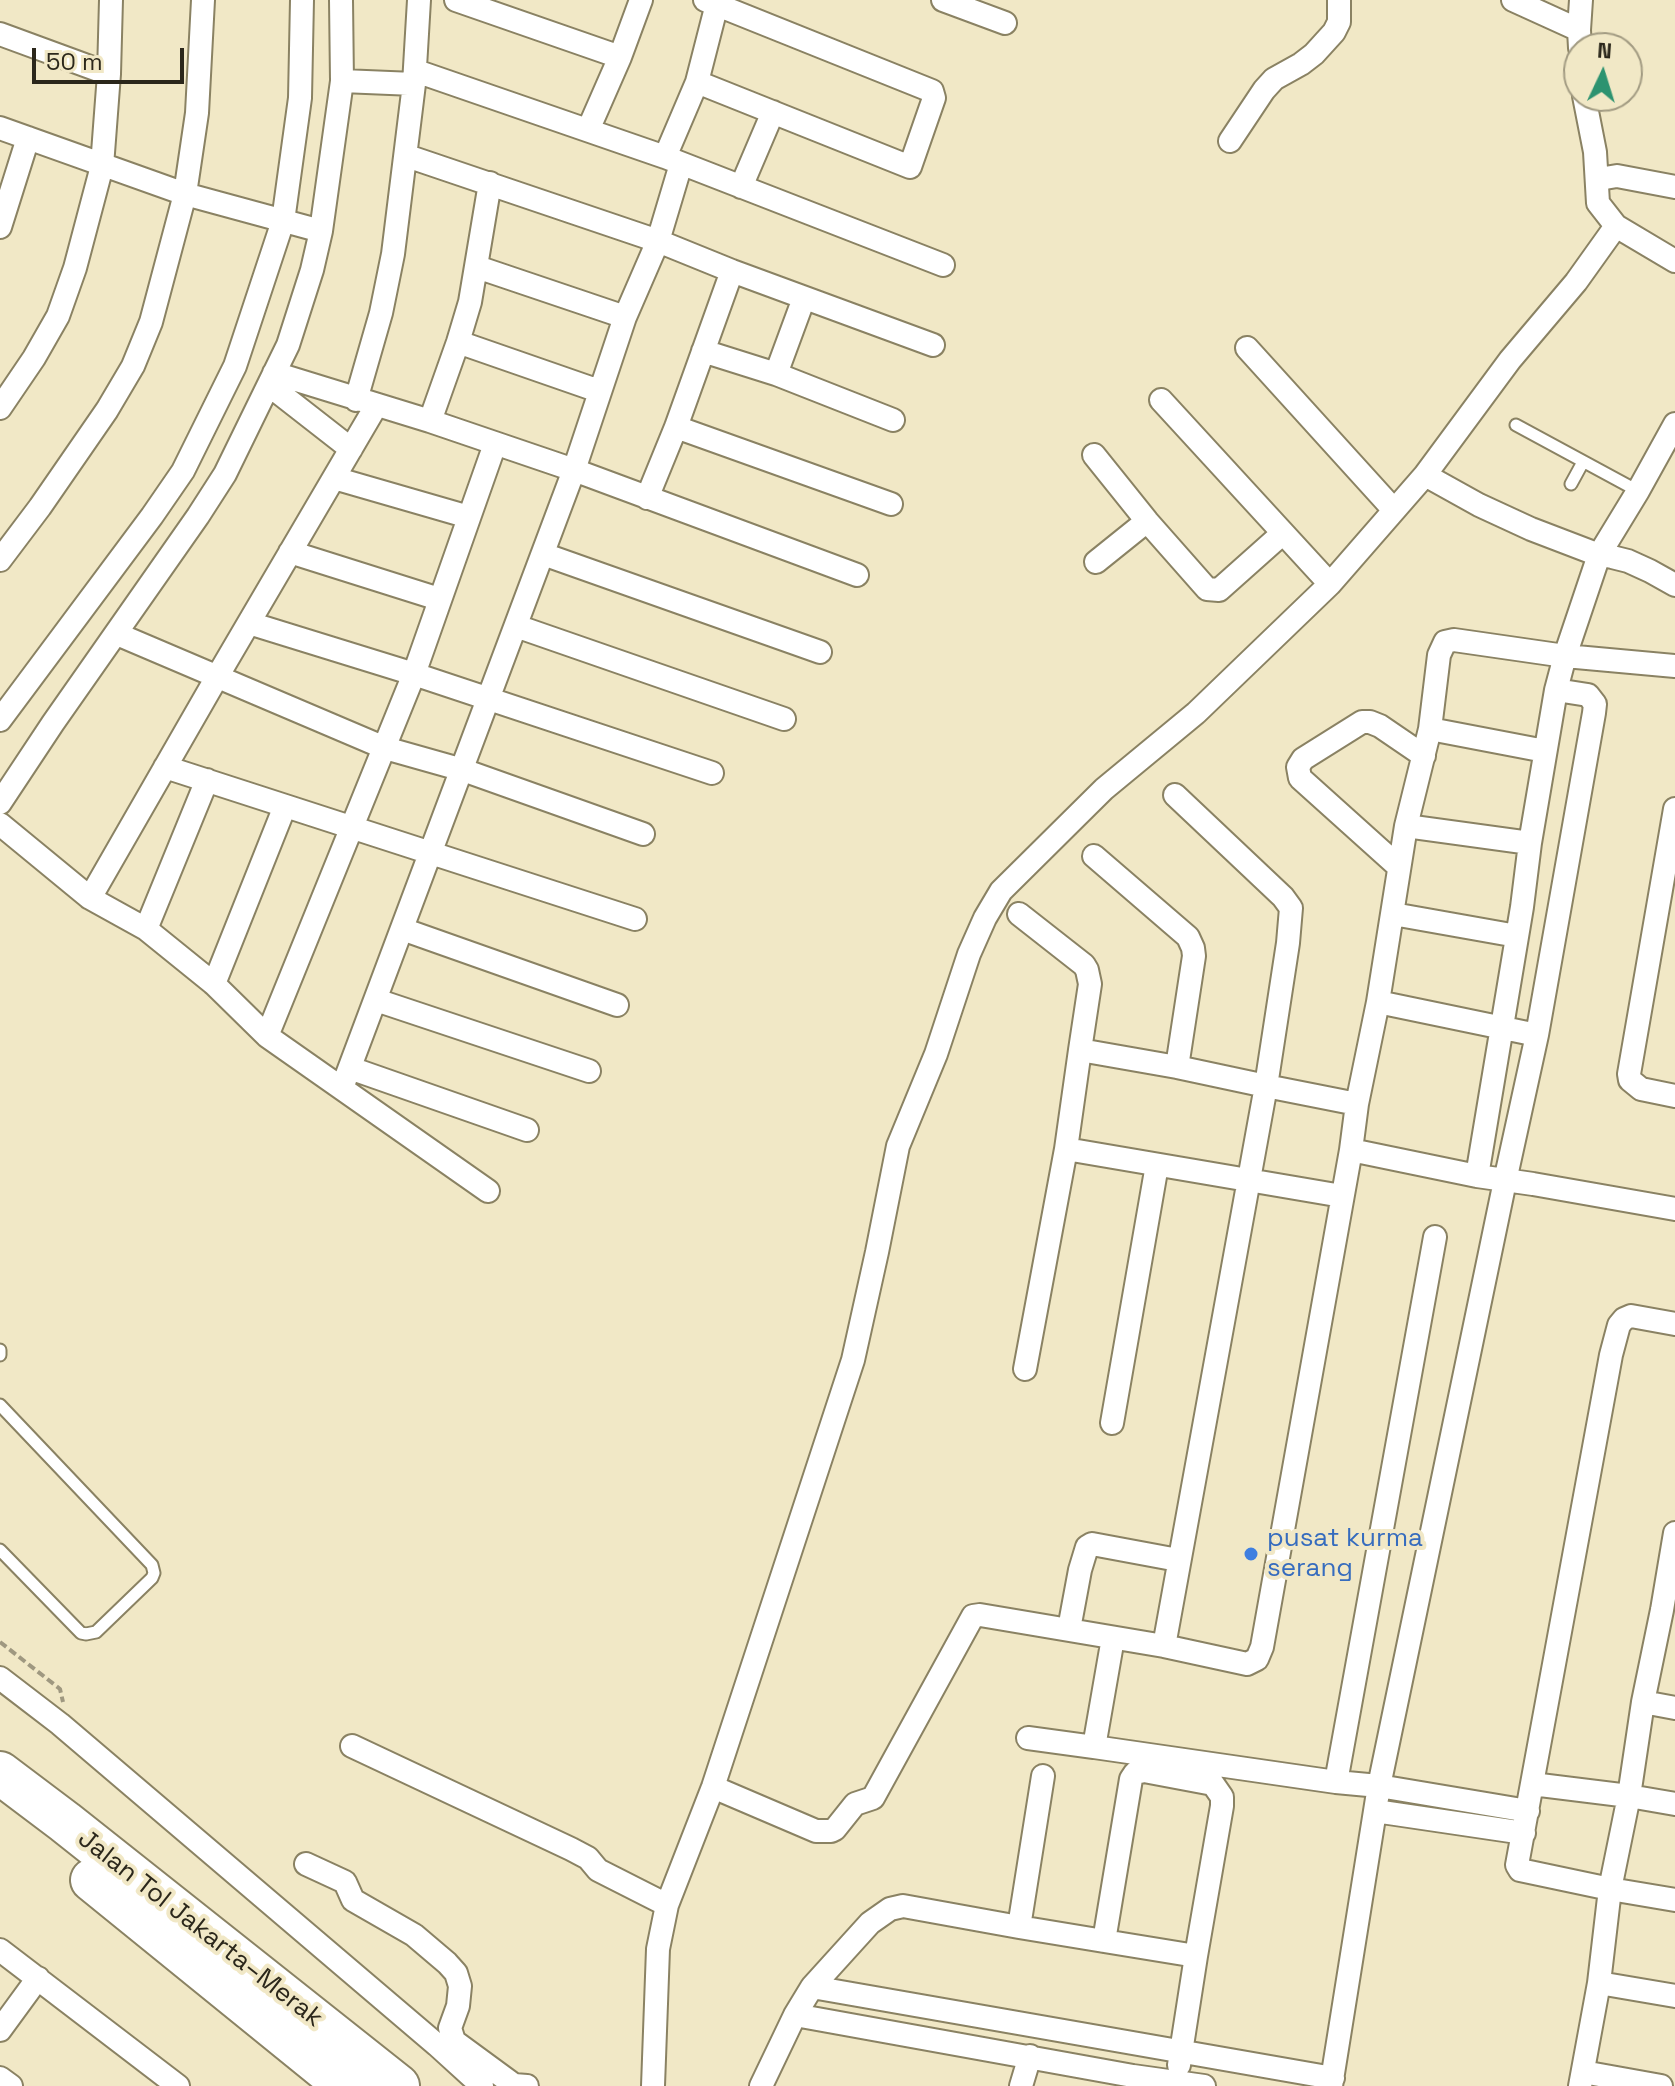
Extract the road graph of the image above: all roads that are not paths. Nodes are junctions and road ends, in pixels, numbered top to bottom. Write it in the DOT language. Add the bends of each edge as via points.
graph roads {
  1 [pos="111,0"];
  2 [pos="203,0"];
  3 [pos="302,0"];
  4 [pos="341,0"];
  5 [pos="419,0"];
  6 [pos="456,0"];
  7 [pos="641,0"];
  8 [pos="943,0"];
  9 [pos="1339,0"];
  10 [pos="1513,0"];
  11 [pos="1581,0"];
  12 [pos="713,1"];
  13 [pos="1005,23"];
  14 [pos="1567,32"];
  15 [pos="1579,32"];
  16 [pos="0,34"];
  17 [pos="620,57"];
  18 [pos="109,74"];
  19 [pos="415,77"];
  20 [pos="342,81"];
  21 [pos="697,82"];
  22 [pos="773,112"];
  23 [pos="1587,112"];
  24 [pos="0,128"];
  25 [pos="588,130"];
  26 [pos="28,138"];
  27 [pos="1230,141"];
  28 [pos="407,156"];
  29 [pos="673,161"];
  30 [pos="102,166"];
  31 [pos="1598,182"];
  32 [pos="490,183"];
  33 [pos="741,187"];
  34 [pos="1675,187"];
  35 [pos="185,194"];
  36 [pos="1,222"];
  37 [pos="302,226"];
  38 [pos="1616,226"];
  39 [pos="658,241"];
  40 [pos="1675,261"];
  41 [pos="943,265"];
  42 [pos="477,267"];
  43 [pos="732,271"];
  44 [pos="804,298"];
  45 [pos="625,317"];
  46 [pos="458,342"];
  47 [pos="933,345"];
  48 [pos="1247,348"];
  49 [pos="703,351"];
  50 [pos="776,374"];
  51 [pos="271,379"];
  52 [pos="599,391"];
  53 [pos="1161,400"];
  54 [pos="366,403"];
  55 [pos="0,408"];
  56 [pos="893,420"];
  57 [pos="430,421"];
  58 [pos="1675,424"];
  59 [pos="1516,425"];
  60 [pos="676,427"];
  61 [pos="495,444"];
  62 [pos="351,449"];
  63 [pos="1094,455"];
  64 [pos="1583,462"];
  65 [pos="574,470"];
  66 [pos="1425,475"];
  67 [pos="334,478"];
  68 [pos="1571,484"];
  69 [pos="1638,491"];
  70 [pos="647,498"];
  71 [pos="891,504"];
  72 [pos="1394,510"];
  73 [pos="469,517"];
  74 [pos="1147,521"];
  75 [pos="1283,533"];
  76 [pos="3,551"];
  77 [pos="290,552"];
  78 [pos="543,554"];
  79 [pos="1599,555"];
  80 [pos="1096,562"];
  81 [pos="857,575"];
  82 [pos="1330,584"];
  83 [pos="1675,585"];
  84 [pos="439,599"];
  85 [pos="249,623"];
  86 [pos="516,626"];
  87 [pos="117,634"];
  88 [pos="820,652"];
  89 [pos="1565,656"];
  90 [pos="1675,666"];
  91 [pos="414,674"];
  92 [pos="217,677"];
  93 [pos="1556,690"];
  94 [pos="489,698"];
  95 [pos="784,719"];
  96 [pos="0,720"];
  97 [pos="1430,729"];
  98 [pos="385,748"];
  99 [pos="1545,751"];
  100 [pos="1424,756"];
  101 [pos="165,767"];
  102 [pos="463,770"];
  103 [pos="712,773"];
  104 [pos="207,780"];
  105 [pos="1175,795"];
  106 [pos="0,803"];
  107 [pos="285,806"];
  108 [pos="1675,809"];
  109 [pos="0,824"];
  110 [pos="1406,826"];
  111 [pos="643,834"];
  112 [pos="1530,843"];
  113 [pos="1094,856"];
  114 [pos="1399,867"];
  115 [pos="90,898"];
  116 [pos="1522,907"];
  117 [pos="1559,911"];
  118 [pos="1019,914"];
  119 [pos="1393,914"];
  120 [pos="635,919"];
  121 [pos="146,929"];
  122 [pos="402,929"];
  123 [pos="1517,936"];
  124 [pos="214,984"];
  125 [pos="376,1000"];
  126 [pos="1378,1002"];
  127 [pos="617,1005"];
  128 [pos="1501,1028"];
  129 [pos="1537,1035"];
  130 [pos="267,1036"];
  131 [pos="1080,1050"];
  132 [pos="1177,1067"];
  133 [pos="589,1071"];
  134 [pos="346,1078"];
  135 [pos="1266,1086"];
  136 [pos="1675,1096"];
  137 [pos="1357,1104"];
  138 [pos="527,1130"];
  139 [pos="1066,1149"];
  140 [pos="1351,1150"];
  141 [pos="1157,1165"];
  142 [pos="1477,1176"];
  143 [pos="1249,1180"];
  144 [pos="1505,1181"];
  145 [pos="488,1191"];
  146 [pos="1342,1196"];
  147 [pos="1675,1209"];
  148 [pos="1435,1237"];
  149 [pos="1675,1324"];
  150 [pos="1025,1369"];
  151 [pos="0,1405"];
  152 [pos="1112,1423"];
  153 [pos="1675,1533"];
  154 [pos="0,1550"];
  155 [pos="1178,1560"];
  156 [pos="1669,1611"];
  157 [pos="1069,1629"];
  158 [pos="1113,1638"];
  159 [pos="1164,1646"];
  160 [pos="0,1678"];
  161 [pos="1643,1702"];
  162 [pos="1675,1708"];
  163 [pos="1028,1738"];
  164 [pos="352,1746"];
  165 [pos="1094,1747"];
  166 [pos="0,1773"];
  167 [pos="1043,1776"];
  168 [pos="1336,1782"];
  169 [pos="1532,1784"];
  170 [pos="1379,1786"];
  171 [pos="713,1787"];
  172 [pos="1629,1796"];
  173 [pos="1675,1804"];
  174 [pos="0,1806"];
  175 [pos="1375,1811"];
  176 [pos="1526,1822"];
  177 [pos="306,1864"];
  178 [pos="1610,1889"];
  179 [pos="1675,1900"];
  180 [pos="667,1905"];
  181 [pos="1019,1927"];
  182 [pos="1104,1941"];
  183 [pos="0,1950"];
  184 [pos="1196,1956"];
  185 [pos="38,1978"];
  186 [pos="1599,1983"];
  187 [pos="812,1987"];
  188 [pos="1675,1996"];
  189 [pos="795,2015"];
  190 [pos="0,2030"];
  191 [pos="1181,2053"];
  192 [pos="1030,2056"];
  193 [pos="0,2078"];
  194 [pos="1581,2079"];
  195 [pos="1132,2081"];
  196 [pos="1177,2081"];
  197 [pos="1332,2082"];
  198 [pos="11,2086"];
  199 [pos="178,2086"];
  200 [pos="346,2086"];
  201 [pos="398,2086"];
  202 [pos="482,2086"];
  203 [pos="527,2086"];
  204 [pos="653,2086"];
  205 [pos="761,2086"];
  206 [pos="1021,2086"];
  207 [pos="1204,2086"];
  208 [pos="1661,2086"];
  1 -- 18 [label="street"];
  2 -- 35 [label="street" via="197,113"];
  3 -- 37 [label="street"];
  4 -- 20 [label="street"];
  5 -- 19 [label="street"];
  6 -- 17 [label="street"];
  7 -- 17 [label="street"];
  8 -- 13 [label="street"];
  9 -- 27 [label="street" via="1334,32 1314,54 1274,79"];
  10 -- 14 [label="street"];
  11 -- 15 [label="street"];
  12 -- 21 [label="street"];
  12 -- 22 [label="street" via="934,95 910,167"];
  16 -- 18 [label="street"];
  17 -- 25 [label="street"];
  18 -- 30 [label="street"];
  19 -- 20 [label="street"];
  19 -- 25 [label="street"];
  19 -- 28 [label="street"];
  20 -- 37 [label="street"];
  21 -- 22 [label="street"];
  21 -- 29 [label="street"];
  22 -- 33 [label="street"];
  23 -- 31 [label="street"];
  24 -- 26 [label="street"];
  25 -- 29 [label="street"];
  26 -- 30 [label="street"];
  26 -- 36 [label="street"];
  28 -- 32 [label="street"];
  28 -- 54 [label="street"];
  29 -- 33 [label="street"];
  29 -- 39 [label="street"];
  30 -- 35 [label="street"];
  30 -- 55 [label="street" via="58,316"];
  31 -- 34 [label="street" via="1624,177"];
  31 -- 38 [label="street" via="1598,203"];
  32 -- 39 [label="street"];
  32 -- 42 [label="street"];
  33 -- 41 [label="street"];
  35 -- 37 [label="street"];
  35 -- 76 [label="street" via="151,322 133,366 107,410"];
  37 -- 51 [label="street" via="299,313"];
  37 -- 96 [label="street" via="183,471"];
  38 -- 40 [label="street"];
  38 -- 66 [label="street"];
  39 -- 43 [label="street"];
  39 -- 45 [label="street"];
  42 -- 45 [label="street"];
  42 -- 46 [label="street"];
  43 -- 44 [label="street"];
  43 -- 49 [label="street"];
  44 -- 47 [label="street"];
  44 -- 50 [label="street"];
  45 -- 52 [label="street"];
  46 -- 52 [label="street"];
  46 -- 57 [label="street"];
  48 -- 72 [label="street"];
  49 -- 50 [label="street"];
  49 -- 60 [label="street"];
  50 -- 56 [label="street"];
  51 -- 54 [label="street"];
  51 -- 62 [label="street"];
  51 -- 87 [label="street" via="225,474"];
  52 -- 65 [label="street"];
  53 -- 75 [label="street"];
  54 -- 57 [label="street"];
  54 -- 62 [label="street"];
  57 -- 61 [label="street"];
  58 -- 69 [label="street"];
  59 -- 64 [label="lane"];
  60 -- 70 [label="street"];
  60 -- 71 [label="street"];
  61 -- 65 [label="street"];
  61 -- 73 [label="street"];
  62 -- 67 [label="street"];
  63 -- 74 [label="street"];
  64 -- 68 [label="lane"];
  64 -- 69 [label="lane"];
  65 -- 70 [label="street"];
  65 -- 78 [label="street"];
  66 -- 72 [label="street"];
  66 -- 79 [label="street" via="1531,529"];
  67 -- 73 [label="street"];
  67 -- 77 [label="street"];
  69 -- 79 [label="street"];
  70 -- 81 [label="street"];
  72 -- 82 [label="street"];
  73 -- 84 [label="street"];
  74 -- 75 [label="street" via="1211,591 1219,590"];
  74 -- 80 [label="street"];
  75 -- 82 [label="street"];
  77 -- 84 [label="street"];
  77 -- 85 [label="street"];
  78 -- 86 [label="street"];
  78 -- 88 [label="street"];
  79 -- 83 [label="street" via="1628,561"];
  79 -- 89 [label="street"];
  82 -- 171 [label="street" via="1196,713 1064,827 1006,885 985,918 898,1146 853,1360"];
  84 -- 91 [label="street"];
  85 -- 91 [label="street"];
  85 -- 92 [label="street"];
  86 -- 94 [label="street"];
  86 -- 95 [label="street"];
  87 -- 92 [label="street"];
  87 -- 106 [label="street"];
  89 -- 90 [label="street"];
  89 -- 93 [label="street"];
  89 -- 97 [label="street" via="1445,642"];
  91 -- 94 [label="street"];
  91 -- 98 [label="street"];
  92 -- 98 [label="street"];
  92 -- 101 [label="street"];
  93 -- 99 [label="street"];
  93 -- 117 [label="street" via="1588,695 1595,704"];
  94 -- 102 [label="street"];
  94 -- 103 [label="street"];
  97 -- 99 [label="street"];
  97 -- 100 [label="street"];
  98 -- 102 [label="street"];
  98 -- 130 [label="street"];
  99 -- 112 [label="street"];
  100 -- 110 [label="street"];
  100 -- 114 [label="street" via="1380,726 1362,722 1298,767 1300,778"];
  101 -- 104 [label="street"];
  101 -- 115 [label="street"];
  102 -- 111 [label="street"];
  102 -- 122 [label="street"];
  104 -- 107 [label="street"];
  104 -- 121 [label="street"];
  105 -- 135 [label="street" via="1291,908"];
  107 -- 120 [label="street"];
  107 -- 124 [label="street"];
  108 -- 136 [label="street" via="1629,1074 1641,1089"];
  109 -- 115 [label="street"];
  110 -- 112 [label="street"];
  110 -- 114 [label="street"];
  112 -- 116 [label="street"];
  113 -- 132 [label="street" via="1188,937 1193,948"];
  114 -- 119 [label="street"];
  115 -- 121 [label="street"];
  116 -- 117 [label="street"];
  116 -- 123 [label="street"];
  117 -- 129 [label="street"];
  118 -- 131 [label="street" via="1087,970 1090,984"];
  119 -- 123 [label="street"];
  119 -- 126 [label="street"];
  121 -- 124 [label="street"];
  122 -- 125 [label="street"];
  122 -- 127 [label="street"];
  123 -- 128 [label="street"];
  124 -- 130 [label="street"];
  125 -- 133 [label="street"];
  125 -- 134 [label="street"];
  126 -- 128 [label="street"];
  126 -- 137 [label="street"];
  128 -- 129 [label="street"];
  128 -- 142 [label="street"];
  129 -- 144 [label="street"];
  130 -- 134 [label="street"];
  131 -- 132 [label="street"];
  131 -- 139 [label="street"];
  132 -- 135 [label="street"];
  134 -- 138 [label="street"];
  134 -- 145 [label="street"];
  135 -- 137 [label="street"];
  135 -- 143 [label="street"];
  137 -- 140 [label="street"];
  139 -- 141 [label="street"];
  139 -- 150 [label="street"];
  140 -- 142 [label="street"];
  140 -- 146 [label="street"];
  141 -- 143 [label="street"];
  141 -- 152 [label="street"];
  142 -- 144 [label="street"];
  143 -- 146 [label="street"];
  143 -- 155 [label="street"];
  144 -- 147 [label="street"];
  144 -- 170 [label="street"];
  146 -- 159 [label="street" via="1262,1647 1257,1659 1247,1664"];
  148 -- 168 [label="street"];
  149 -- 169 [label="street" via="1631,1316 1619,1325"];
  151 -- 154 [label="lane" via="154,1573 96,1632 86,1634"];
  153 -- 156 [label="street"];
  155 -- 157 [label="street" via="1087,1547"];
  155 -- 159 [label="street"];
  156 -- 161 [label="street"];
  157 -- 158 [label="street"];
  157 -- 171 [label="street" via="973,1616 873,1798 855,1804 831,1831 816,1831"];
  158 -- 159 [label="street"];
  158 -- 165 [label="street"];
  160 -- 202 [label="street"];
  161 -- 162 [label="street"];
  161 -- 172 [label="street"];
  163 -- 165 [label="street"];
  164 -- 180 [label="street" via="571,1849 598,1870"];
  165 -- 168 [label="street"];
  166 -- 201 [label="highway, Jalan Tol Jakarta–Merak"];
  167 -- 181 [label="street"];
  168 -- 170 [label="street"];
  169 -- 172 [label="street"];
  169 -- 176 [label="street"];
  170 -- 175 [label="street"];
  170 -- 176 [label="street"];
  171 -- 180 [label="street"];
  172 -- 173 [label="street"];
  172 -- 178 [label="street"];
  174 -- 200 [label="highway, Jalan Tol Jakarta–Merak"];
  175 -- 176 [label="street"];
  175 -- 197 [label="street"];
  176 -- 178 [label="street" via="1520,1870"];
  177 -- 203 [label="street" via="345,1882 353,1900 414,1935 447,1963 460,1986 450,2028 454,2041 514,2085"];
  178 -- 179 [label="street"];
  178 -- 186 [label="street"];
  180 -- 204 [label="street" via="658,1949"];
  181 -- 182 [label="street"];
  181 -- 187 [label="street" via="903,1906 890,1909 870,1923"];
  182 -- 184 [label="street"];
  182 -- 184 [label="street" via="1131,1779 1144,1771 1213,1784 1222,1797"];
  183 -- 185 [label="street"];
  184 -- 191 [label="street"];
  185 -- 190 [label="street"];
  185 -- 199 [label="street"];
  186 -- 188 [label="street"];
  186 -- 194 [label="street"];
  187 -- 189 [label="street"];
  187 -- 191 [label="street"];
  189 -- 192 [label="street"];
  189 -- 205 [label="street"];
  191 -- 196 [label="street"];
  191 -- 197 [label="street"];
  192 -- 195 [label="street"];
  192 -- 206 [label="street"];
  193 -- 198 [label="street"];
  194 -- 208 [label="street"];
  195 -- 196 [label="street"];
  196 -- 207 [label="street"];
}
